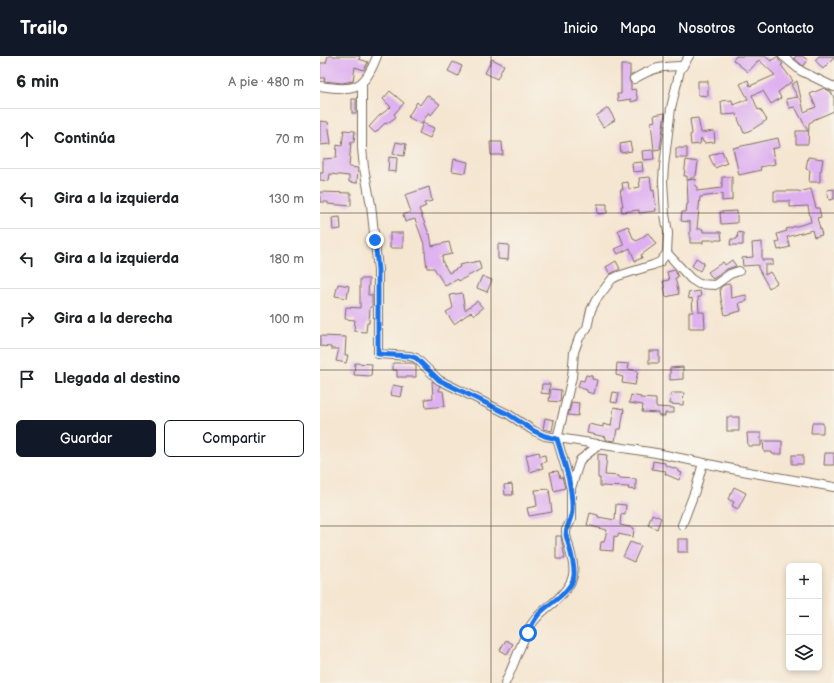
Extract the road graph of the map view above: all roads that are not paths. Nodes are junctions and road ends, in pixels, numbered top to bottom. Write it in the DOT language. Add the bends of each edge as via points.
graph roads {
  1 [pos="377,56"];
  2 [pos="689,56"];
  3 [pos="783,56"];
  4 [pos="683,66"];
  5 [pos="634,79"];
  6 [pos="362,83"];
  7 [pos="320,86"];
  8 [pos="834,87"];
  9 [pos="666,253"];
  10 [pos="739,271"];
  11 [pos="557,439"];
  12 [pos="600,444"];
  13 [pos="703,463"];
  14 [pos="834,487"];
  15 [pos="571,489"];
  16 [pos="682,525"];
  17 [pos="505,683"];
  1 -- 6 [label="street" via="369,75"];
  2 -- 4 [label="street"];
  3 -- 8 [label="street" via="801,71"];
  4 -- 5 [label="street" via="658,67"];
  4 -- 9 [label="street" via="671,108 664,166 668,233"];
  6 -- 7 [label="street" via="340,89"];
  6 -- 11 [label="street" via="362,148 378,270 378,354 416,358 439,380 508,414 534,431"];
  9 -- 10 [label="street" via="699,284 715,285"];
  9 -- 11 [label="street" via="660,262 612,279 596,300 587,328 579,338 574,352 572,377"];
  11 -- 12 [label="street"];
  11 -- 15 [label="street"];
  12 -- 13 [label="street"];
  12 -- 15 [label="street" via="580,460"];
  13 -- 14 [label="street"];
  13 -- 16 [label="street"];
  15 -- 17 [label="street" via="571,520 566,535 573,567 572,582 531,624"];
}
